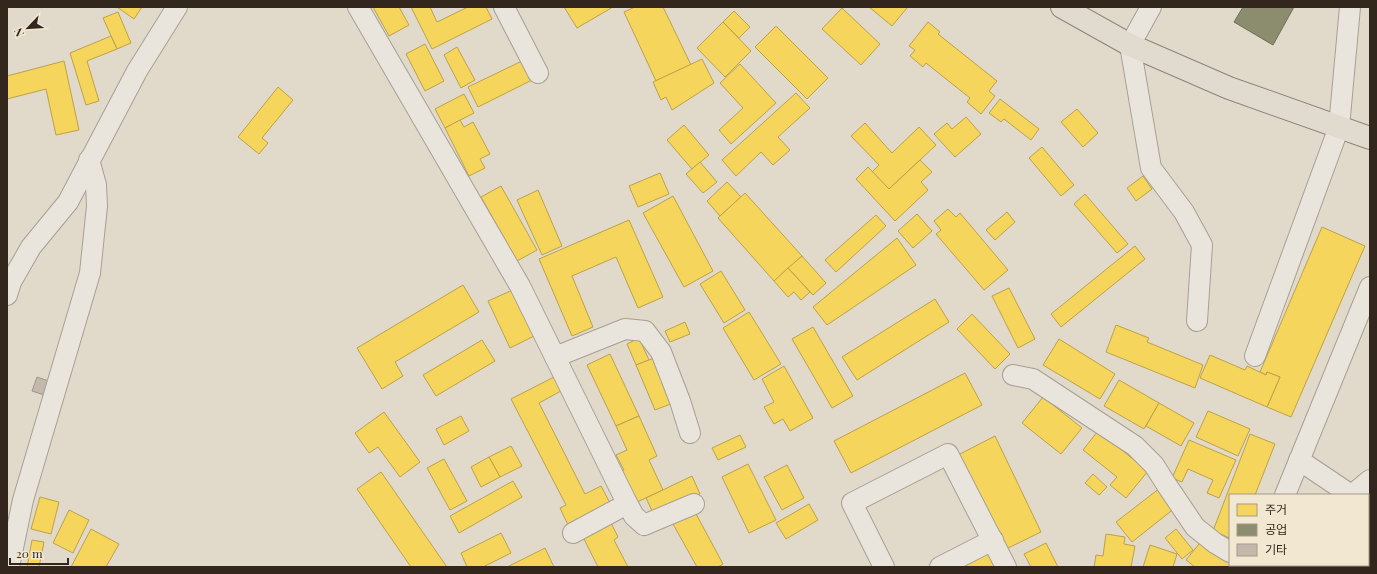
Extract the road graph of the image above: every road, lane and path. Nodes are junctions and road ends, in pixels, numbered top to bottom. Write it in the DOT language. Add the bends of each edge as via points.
graph roads {
  1 [pos="177,7"];
  2 [pos="358,7"];
  3 [pos="504,7"];
  4 [pos="1062,7"];
  5 [pos="1151,7"];
  6 [pos="1350,7"];
  7 [pos="1130,45"];
  8 [pos="538,73"];
  9 [pos="1339,127"];
  10 [pos="1370,138"];
  11 [pos="89,160"];
  12 [pos="1370,287"];
  13 [pos="7,295"];
  14 [pos="1198,321"];
  15 [pos="1255,356"];
  16 [pos="555,357"];
  17 [pos="1013,375"];
  18 [pos="690,433"];
  19 [pos="1299,460"];
  20 [pos="1370,480"];
  21 [pos="1285,494"];
  22 [pos="1350,494"];
  23 [pos="1352,494"];
  24 [pos="627,504"];
  25 [pos="694,504"];
  26 [pos="572,533"];
  27 [pos="992,540"];
  28 [pos="1229,551"];
  29 [pos="8,567"];
  30 [pos="884,567"];
  31 [pos="940,567"];
  32 [pos="1006,567"];
  1 -- 11 [label="street" via="137,71"];
  2 -- 16 [label="street" via="520,286"];
  3 -- 8 [label="street"];
  4 -- 7 [label="main road"];
  5 -- 7 [label="street"];
  6 -- 9 [label="street"];
  7 -- 9 [label="main road" via="1229,88"];
  7 -- 14 [label="street" via="1151,168 1184,212 1202,245"];
  9 -- 10 [label="main road"];
  9 -- 15 [label="street"];
  11 -- 13 [label="street" via="68,202 30,247 11,282"];
  11 -- 29 [label="street" via="96,185 98,206 90,273 23,500"];
  12 -- 19 [label="street"];
  16 -- 18 [label="street" via="624,329 645,331 661,352"];
  16 -- 24 [label="street"];
  17 -- 28 [label="street" via="1034,379 1135,446 1154,465 1194,527"];
  19 -- 21 [label="street"];
  19 -- 22 [label="street"];
  20 -- 23 [label="street"];
  24 -- 25 [label="street" via="634,516 644,525"];
  24 -- 26 [label="street"];
  27 -- 30 [label="street" via="948,454 852,503"];
  27 -- 31 [label="street"];
  27 -- 32 [label="street"];
}
